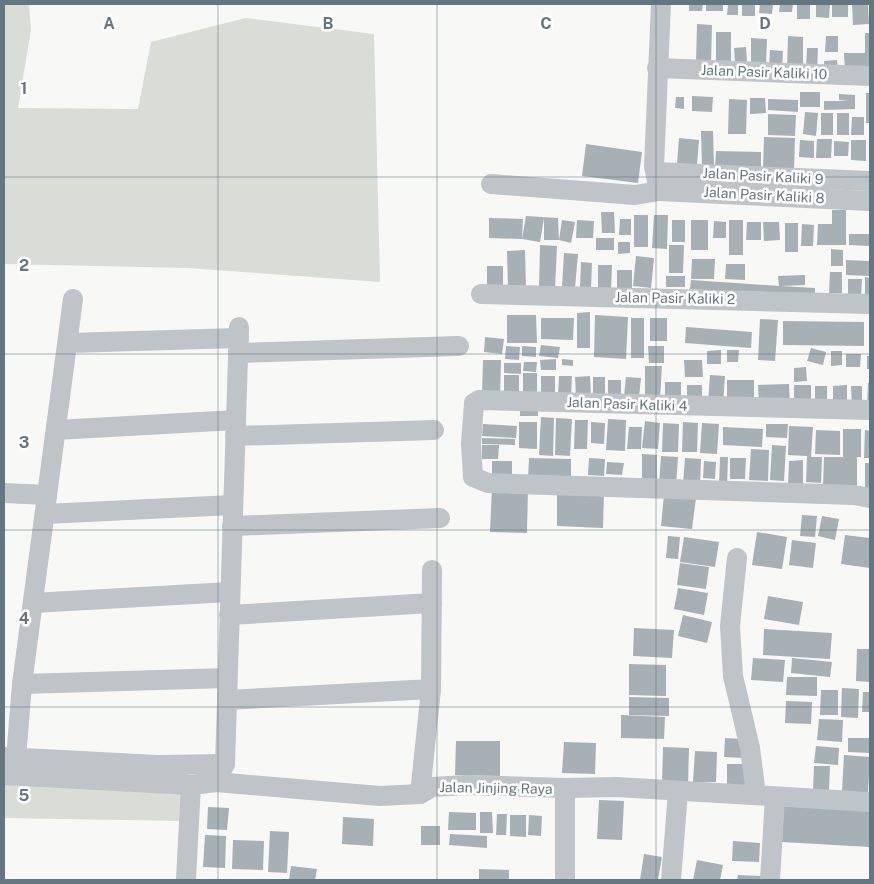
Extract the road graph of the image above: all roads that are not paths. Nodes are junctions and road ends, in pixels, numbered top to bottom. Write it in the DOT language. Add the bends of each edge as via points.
graph roads {
  1 [pos="662,4"];
  2 [pos="657,68"];
  3 [pos="870,76"];
  4 [pos="657,181"];
  5 [pos="870,181"];
  6 [pos="491,184"];
  7 [pos="870,201"];
  8 [pos="481,294"];
  9 [pos="73,298"];
  10 [pos="870,304"];
  11 [pos="238,339"];
  12 [pos="68,343"];
  13 [pos="459,346"];
  14 [pos="870,410"];
  15 [pos="235,428"];
  16 [pos="56,430"];
  17 [pos="434,430"];
  18 [pos="4,493"];
  19 [pos="870,498"];
  20 [pos="46,504"];
  21 [pos="233,505"];
  22 [pos="440,518"];
  23 [pos="232,526"];
  24 [pos="737,558"];
  25 [pos="432,570"];
  26 [pos="230,592"];
  27 [pos="33,603"];
  28 [pos="432,604"];
  29 [pos="229,615"];
  30 [pos="227,678"];
  31 [pos="22,684"];
  32 [pos="431,689"];
  33 [pos="227,700"];
  34 [pos="10,758"];
  35 [pos="224,764"];
  36 [pos="4,775"];
  37 [pos="216,782"];
  38 [pos="191,785"];
  39 [pos="565,788"];
  40 [pos="678,792"];
  41 [pos="420,794"];
  42 [pos="756,794"];
  43 [pos="776,798"];
  44 [pos="870,802"];
  45 [pos="186,879"];
  46 [pos="564,880"];
  47 [pos="671,880"];
  48 [pos="770,880"];
  1 -- 2 [label="street"];
  2 -- 3 [label="street, Jalan Pasir Kaliki 10"];
  2 -- 4 [label="street" via="654,166"];
  4 -- 5 [label="street, Jalan Pasir Kaliki 9"];
  4 -- 6 [label="street" via="636,195"];
  4 -- 7 [label="street, Jalan Pasir Kaliki 8"];
  8 -- 10 [label="street, Jalan Pasir Kaliki 2"];
  9 -- 12 [label="street"];
  11 -- 12 [label="street"];
  11 -- 13 [label="street"];
  11 -- 15 [label="street"];
  12 -- 16 [label="street"];
  14 -- 19 [label="street, Jalan Pasir Kaliki 4" via="479,400 474,404 471,460 473,477 488,483"];
  15 -- 16 [label="street"];
  15 -- 17 [label="street"];
  15 -- 21 [label="street"];
  16 -- 20 [label="street"];
  18 -- 20 [label="street"];
  20 -- 21 [label="street"];
  20 -- 27 [label="street"];
  21 -- 23 [label="street"];
  22 -- 23 [label="street"];
  23 -- 26 [label="street"];
  24 -- 42 [label="street" via="730,626 733,676 750,748"];
  25 -- 28 [label="street"];
  26 -- 27 [label="street"];
  26 -- 29 [label="street"];
  27 -- 31 [label="street"];
  28 -- 29 [label="street"];
  28 -- 32 [label="street"];
  29 -- 30 [label="street"];
  30 -- 31 [label="street"];
  30 -- 33 [label="street"];
  31 -- 34 [label="street"];
  32 -- 33 [label="street"];
  32 -- 41 [label="street"];
  33 -- 35 [label="street"];
  34 -- 35 [label="street" via="157,765"];
  35 -- 37 [label="street"];
  36 -- 38 [label="street, Jalan Jinjing Raya"];
  37 -- 38 [label="street, Jalan Jinjing Raya"];
  37 -- 41 [label="street, Jalan Jinjing Raya" via="380,796"];
  38 -- 45 [label="street"];
  39 -- 40 [label="street, Jalan Jinjing Raya" via="617,786"];
  39 -- 41 [label="street, Jalan Jinjing Raya" via="466,785 432,787"];
  39 -- 46 [label="street"];
  40 -- 42 [label="street, Jalan Jinjing Raya"];
  40 -- 47 [label="street"];
  42 -- 43 [label="street, Jalan Jinjing Raya"];
  43 -- 44 [label="street, Jalan Jinjing Raya"];
  43 -- 48 [label="street"];
}
